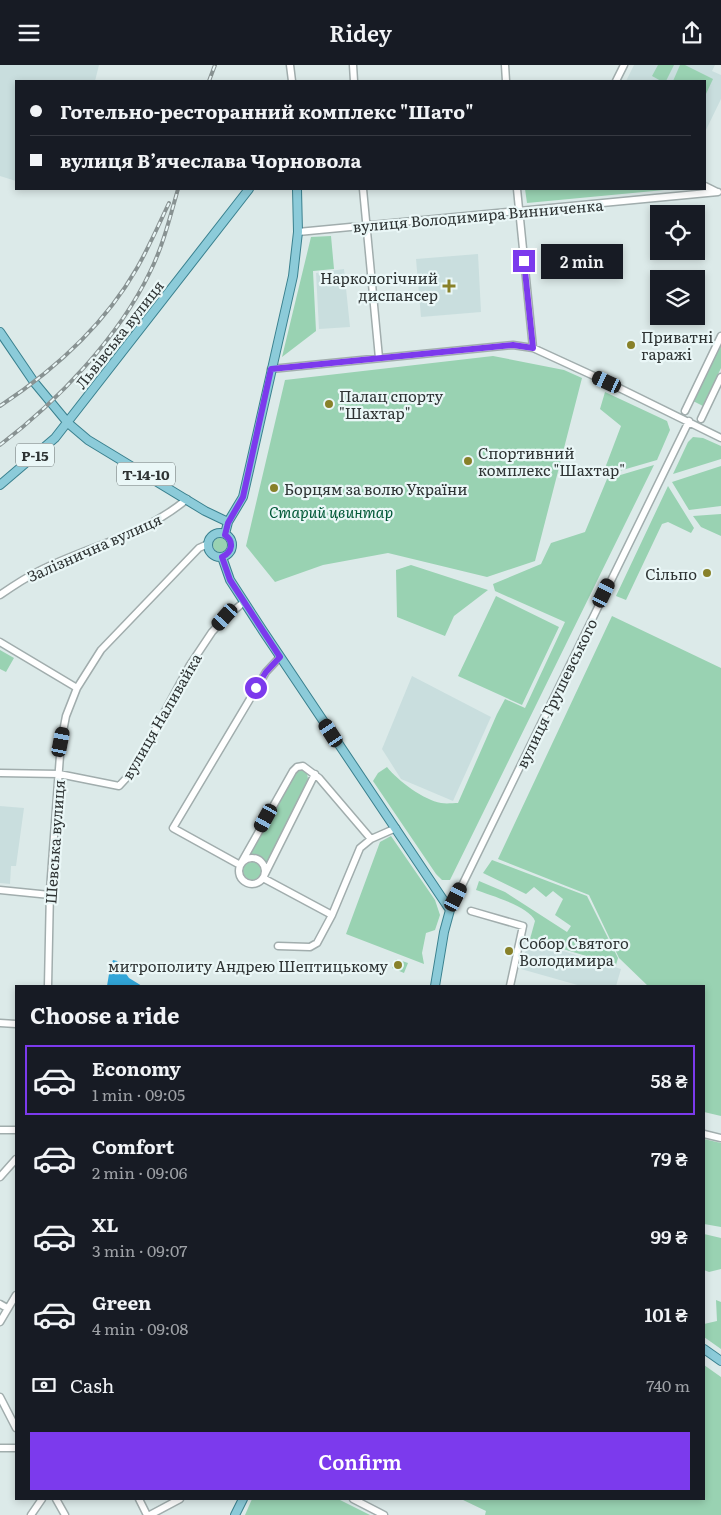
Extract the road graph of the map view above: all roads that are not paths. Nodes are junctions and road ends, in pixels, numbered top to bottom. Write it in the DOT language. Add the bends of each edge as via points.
graph roads {
  1 [pos="290,65"];
  2 [pos="353,65"];
  3 [pos="505,65"];
  4 [pos="624,65"];
  5 [pos="292,80"];
  6 [pos="354,80"];
  7 [pos="506,80"];
  8 [pos="616,80"];
  9 [pos="706,186"];
  10 [pos="248,190"];
  11 [pos="297,190"];
  12 [pos="363,190"];
  13 [pos="517,190"];
  14 [pos="719,193"];
  15 [pos="520,211"];
  16 [pos="367,226"];
  17 [pos="298,232"];
  18 [pos="0,332"];
  19 [pos="721,336"];
  20 [pos="533,348"];
  21 [pos="380,358"];
  22 [pos="271,369"];
  23 [pos="721,377"];
  24 [pos="685,411"];
  25 [pos="701,419"];
  26 [pos="689,421"];
  27 [pos="68,423"];
  28 [pos="721,438"];
  29 [pos="0,485"];
  30 [pos="188,499"];
  31 [pos="228,523"];
  32 [pos="225,535"];
  33 [pos="208,544"];
  34 [pos="222,557"];
  35 [pos="0,595"];
  36 [pos="244,601"];
  37 [pos="0,642"];
  38 [pos="280,657"];
  39 [pos="76,688"];
  40 [pos="0,773"];
  41 [pos="59,774"];
  42 [pos="315,774"];
  43 [pos="396,828"];
  44 [pos="371,839"];
  45 [pos="240,865"];
  46 [pos="264,878"];
  47 [pos="0,890"];
  48 [pos="50,895"];
  49 [pos="450,910"];
  50 [pos="471,911"];
  51 [pos="332,915"];
  52 [pos="278,946"];
  53 [pos="48,985"];
  54 [pos="435,985"];
  55 [pos="510,985"];
  56 [pos="0,1023"];
  57 [pos="15,1023"];
  58 [pos="0,1130"];
  59 [pos="15,1130"];
  60 [pos="705,1134"];
  61 [pos="721,1138"];
  62 [pos="15,1160"];
  63 [pos="0,1177"];
  64 [pos="15,1296"];
  65 [pos="0,1305"];
  66 [pos="7,1308"];
  67 [pos="0,1322"];
  68 [pos="705,1350"];
  69 [pos="721,1361"];
  70 [pos="0,1397"];
  71 [pos="15,1426"];
  72 [pos="0,1447"];
  73 [pos="15,1448"];
  74 [pos="41,1500"];
  75 [pos="57,1500"];
  76 [pos="140,1500"];
  77 [pos="178,1500"];
  78 [pos="242,1500"];
  79 [pos="355,1500"];
  80 [pos="31,1515"];
  81 [pos="65,1515"];
  82 [pos="149,1515"];
  83 [pos="235,1515"];
  84 [pos="384,1515"];
  1 -- 5 [label="street"];
  2 -- 6 [label="street"];
  3 -- 7 [label="street"];
  4 -- 8 [label="street"];
  9 -- 14 [label="street"];
  10 -- 27 [label="main road, Львівська вулиця"];
  11 -- 17 [label="main road"];
  12 -- 16 [label="street"];
  13 -- 15 [label="street"];
  14 -- 15 [label="street, вулиця Володимира Винниченка"];
  15 -- 16 [label="street, вулиця Володимира Винниченка"];
  15 -- 20 [label="street"];
  16 -- 17 [label="street, вулиця Володимира Винниченка"];
  16 -- 21 [label="street"];
  17 -- 22 [label="main road" via="293,276"];
  18 -- 27 [label="main road"];
  19 -- 24 [label="street"];
  20 -- 21 [label="street" via="513,345"];
  20 -- 26 [label="street"];
  21 -- 22 [label="street"];
  22 -- 31 [label="main road" via="243,497"];
  23 -- 25 [label="street"];
  26 -- 28 [label="street"];
  26 -- 49 [label="street, вулиця Грушевського"];
  27 -- 29 [label="main road, Львівська вулиця / Р-15"];
  27 -- 30 [label="main road, Т-14-10" via="88,440"];
  30 -- 31 [label="main road, Т-14-10"];
  30 -- 35 [label="street, Залізнична вулиця" via="153,523 41,570"];
  31 -- 32 [label="main road"];
  32 -- 33 [label="main road" via="214,535"];
  32 -- 34 [label="main road" via="231,546"];
  33 -- 34 [label="main road" via="212,554"];
  33 -- 39 [label="street, Шевська вулиця" via="199,548 102,650"];
  34 -- 36 [label="main road" via="230,580"];
  36 -- 38 [label="main road"];
  36 -- 41 [label="street, вулиця Наливайка" via="212,632 190,665 126,780 119,786"];
  37 -- 39 [label="street"];
  38 -- 43 [label="main road"];
  38 -- 45 [label="street" via="266,672 173,828"];
  39 -- 41 [label="street, Шевська вулиця" via="66,716"];
  40 -- 41 [label="street"];
  41 -- 48 [label="street, Шевська вулиця"];
  42 -- 44 [label="street"];
  42 -- 45 [label="street" via="303,766 293,771"];
  42 -- 46 [label="street"];
  43 -- 44 [label="street"];
  43 -- 49 [label="main road"];
  44 -- 51 [label="street" via="360,848"];
  45 -- 46 [label="street" via="248,859 258,860 264,867"];
  45 -- 46 [label="street" via="240,879 247,884 255,884"];
  46 -- 51 [label="street"];
  47 -- 48 [label="street"];
  48 -- 53 [label="street, Шевська вулиця"];
  49 -- 54 [label="main road"];
  50 -- 55 [label="street" via="523,926"];
  51 -- 52 [label="street" via="317,943 310,947"];
  56 -- 57 [label="street"];
  58 -- 59 [label="street"];
  60 -- 61 [label="street"];
  62 -- 63 [label="street"];
  64 -- 66 [label="street"];
  65 -- 66 [label="street"];
  66 -- 67 [label="street"];
  68 -- 69 [label="main road"];
  70 -- 71 [label="street"];
  72 -- 73 [label="street"];
  74 -- 80 [label="street"];
  75 -- 81 [label="street"];
  76 -- 82 [label="street"];
  77 -- 82 [label="street"];
  78 -- 83 [label="main road"];
  79 -- 84 [label="street"];
}
